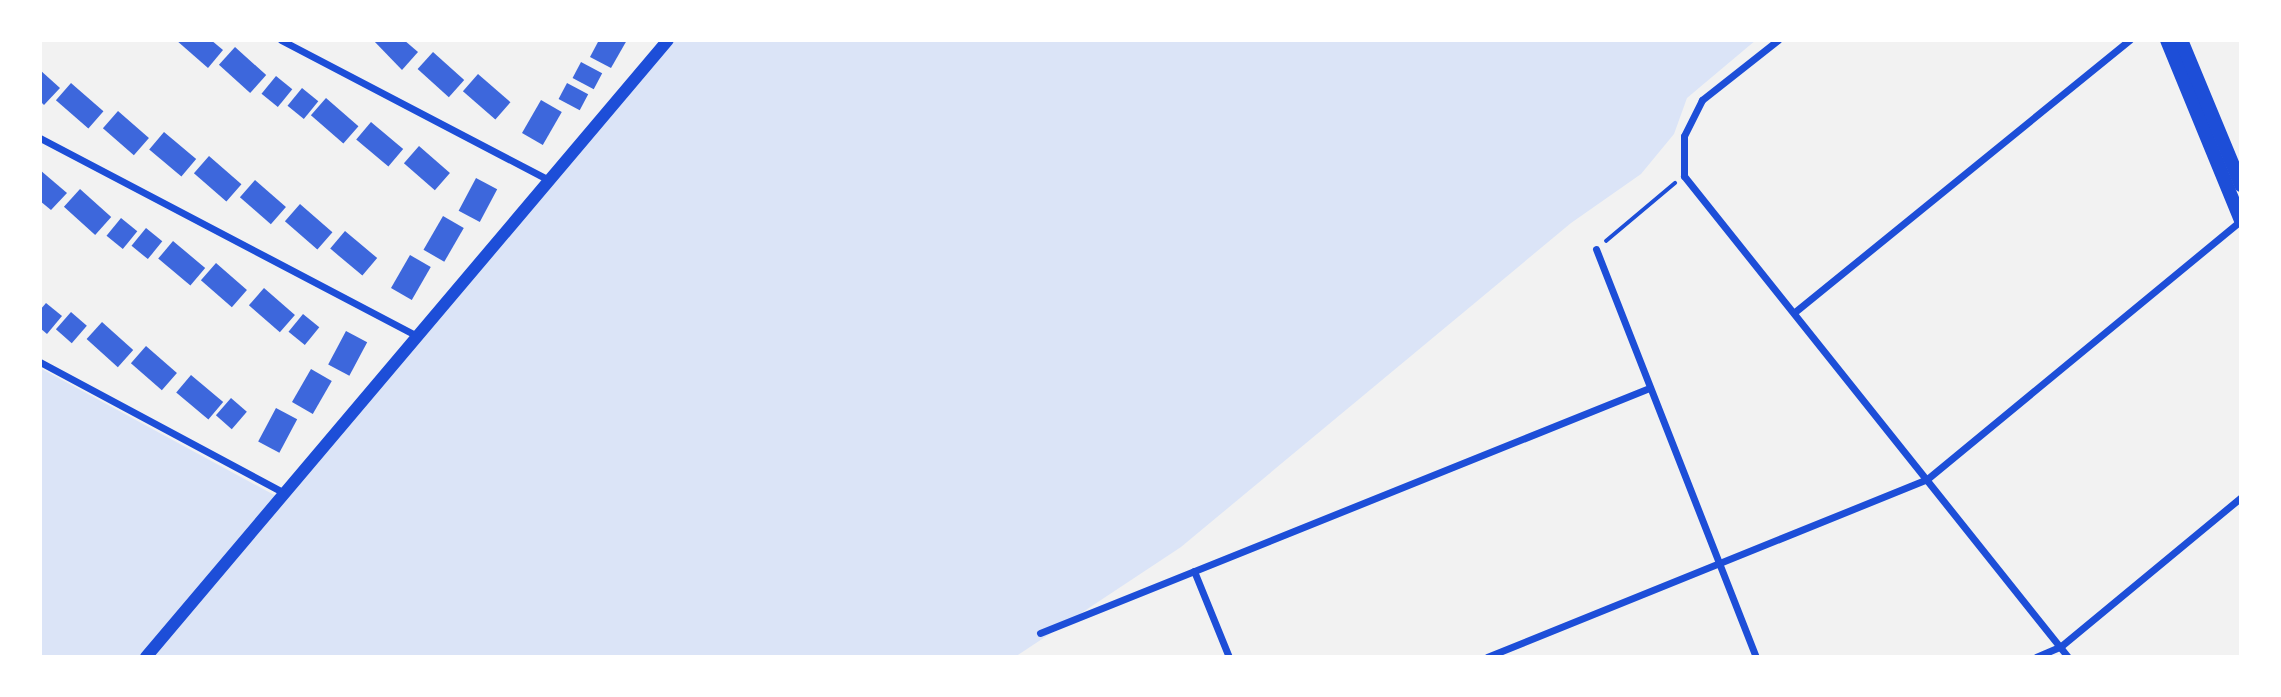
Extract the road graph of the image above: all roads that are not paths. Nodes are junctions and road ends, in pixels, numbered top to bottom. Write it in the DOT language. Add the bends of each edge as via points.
graph roads {
  1 [pos="281,40"];
  2 [pos="668,40"];
  3 [pos="1778,40"];
  4 [pos="2130,40"];
  5 [pos="2167,40"];
  6 [pos="2181,40"];
  7 [pos="40,138"];
  8 [pos="550,180"];
  9 [pos="2241,185"];
  10 [pos="2241,220"];
  11 [pos="1596,248"];
  12 [pos="1796,311"];
  13 [pos="417,336"];
  14 [pos="40,362"];
  15 [pos="1647,389"];
  16 [pos="1926,480"];
  17 [pos="284,493"];
  18 [pos="2241,497"];
  19 [pos="1718,564"];
  20 [pos="1194,570"];
  21 [pos="1040,633"];
  22 [pos="2060,647"];
  23 [pos="146,657"];
  24 [pos="1229,657"];
  25 [pos="1488,657"];
  26 [pos="1756,657"];
  27 [pos="2036,657"];
  28 [pos="2068,657"];
  1 -- 8 [label="street"];
  2 -- 8 [label="street"];
  3 -- 12 [label="street" via="1702,100 1684,136 1684,176"];
  4 -- 12 [label="street"];
  5 -- 10 [label="main road"];
  6 -- 9 [label="main road"];
  7 -- 13 [label="street"];
  8 -- 13 [label="street"];
  10 -- 16 [label="street"];
  11 -- 15 [label="street"];
  12 -- 16 [label="street"];
  13 -- 17 [label="street"];
  14 -- 17 [label="street"];
  15 -- 19 [label="street"];
  15 -- 20 [label="street"];
  16 -- 19 [label="street"];
  16 -- 22 [label="street"];
  17 -- 23 [label="street"];
  18 -- 22 [label="street"];
  19 -- 25 [label="street"];
  19 -- 26 [label="street"];
  20 -- 21 [label="street"];
  20 -- 24 [label="street"];
  22 -- 27 [label="street"];
  22 -- 28 [label="street"];
}
